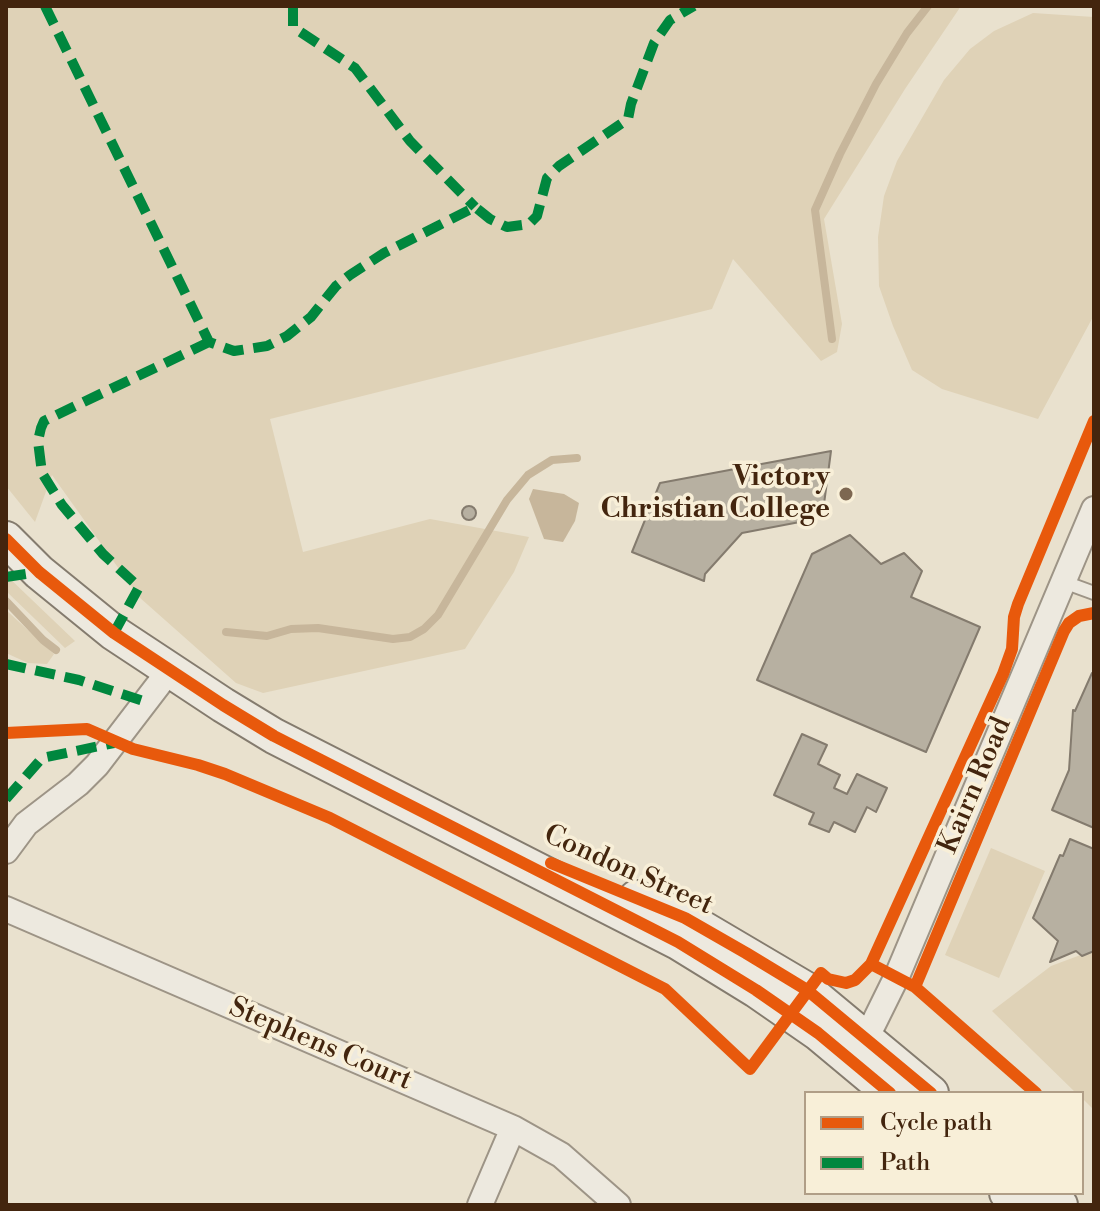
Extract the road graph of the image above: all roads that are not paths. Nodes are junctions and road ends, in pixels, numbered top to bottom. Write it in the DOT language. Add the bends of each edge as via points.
graph roads {
  1 [pos="1094,509"];
  2 [pos="6,539"];
  3 [pos="1064,582"];
  4 [pos="1094,593"];
  5 [pos="169,671"];
  6 [pos="6,851"];
  7 [pos="6,909"];
  8 [pos="861,1050"];
  9 [pos="889,1091"];
  10 [pos="928,1091"];
  11 [pos="513,1128"];
  12 [pos="480,1205"];
  13 [pos="618,1205"];
  1 -- 3 [label="street, Kairn Road"];
  2 -- 5 [label="main road, Condon Street" via="76,603"];
  3 -- 4 [label="lane"];
  3 -- 8 [label="street, Kairn Road"];
  5 -- 6 [label="street" via="97,765 26,824"];
  5 -- 8 [label="main road, Condon Street" via="274,736 678,942"];
  7 -- 11 [label="street, Stephens Court"];
  8 -- 9 [label="main road, Condon Street"];
  8 -- 10 [label="main road, Condon Street"];
  11 -- 12 [label="street"];
  11 -- 13 [label="street, Stephens Court" via="561,1155"];
}
